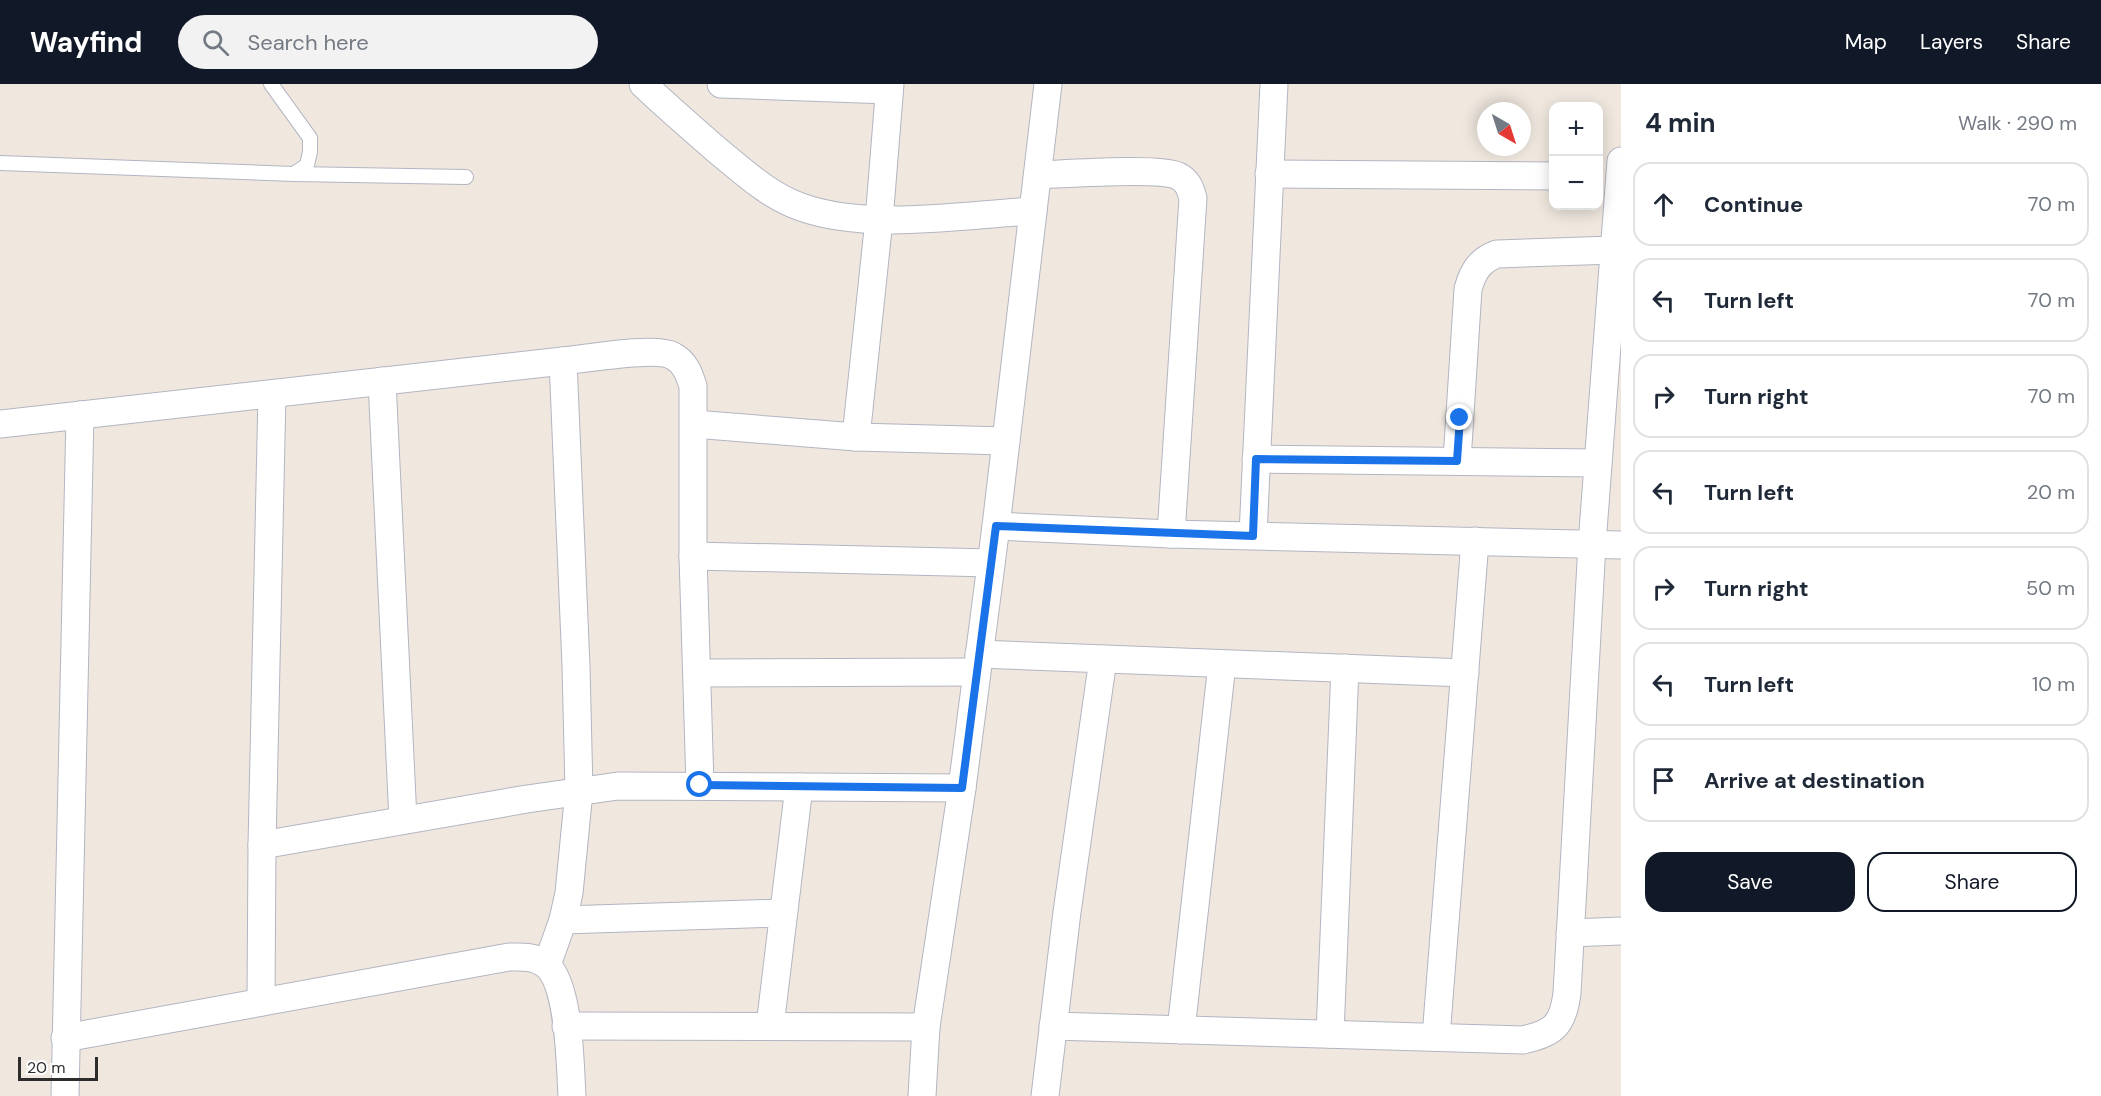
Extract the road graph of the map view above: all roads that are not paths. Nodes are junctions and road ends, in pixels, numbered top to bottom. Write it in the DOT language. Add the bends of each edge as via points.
graph roads {
  1 [pos="271,84"];
  2 [pos="643,84"];
  3 [pos="721,84"];
  4 [pos="1048,84"];
  5 [pos="1274,84"];
  6 [pos="800,86"];
  7 [pos="890,87"];
  8 [pos="0,163"];
  9 [pos="1613,171"];
  10 [pos="294,174"];
  11 [pos="1269,174"];
  12 [pos="1038,175"];
  13 [pos="1549,176"];
  14 [pos="466,177"];
  15 [pos="1033,211"];
  16 [pos="879,220"];
  17 [pos="1614,250"];
  18 [pos="562,361"];
  19 [pos="382,381"];
  20 [pos="272,394"];
  21 [pos="80,415"];
  22 [pos="0,424"];
  23 [pos="694,424"];
  24 [pos="856,437"];
  25 [pos="1006,441"];
  26 [pos="1256,459"];
  27 [pos="1457,461"];
  28 [pos="1597,463"];
  29 [pos="996,526"];
  30 [pos="1171,534"];
  31 [pos="1253,536"];
  32 [pos="1475,541"];
  33 [pos="1592,544"];
  34 [pos="1621,545"];
  35 [pos="693,556"];
  36 [pos="991,563"];
  37 [pos="1103,659"];
  38 [pos="978,663"];
  39 [pos="1222,664"];
  40 [pos="1346,668"];
  41 [pos="698,673"];
  42 [pos="1465,673"];
  43 [pos="700,785"];
  44 [pos="799,787"];
  45 [pos="962,788"];
  46 [pos="579,791"];
  47 [pos="403,820"];
  48 [pos="262,845"];
  49 [pos="783,913"];
  50 [pos="562,920"];
  51 [pos="1621,932"];
  52 [pos="1570,933"];
  53 [pos="547,965"];
  54 [pos="261,1002"];
  55 [pos="566,1026"];
  56 [pos="770,1026"];
  57 [pos="1053,1026"];
  58 [pos="926,1027"];
  59 [pos="1181,1030"];
  60 [pos="1329,1034"];
  61 [pos="1436,1037"];
  62 [pos="65,1038"];
  63 [pos="65,1096"];
  64 [pos="572,1096"];
  65 [pos="922,1096"];
  66 [pos="1045,1096"];
  1 -- 10 [label="lane" via="309,138 306,165"];
  2 -- 16 [label="street" via="765,189 800,207 834,216"];
  3 -- 6 [label="street"];
  4 -- 12 [label="street"];
  5 -- 11 [label="street"];
  6 -- 7 [label="street"];
  7 -- 16 [label="street"];
  8 -- 10 [label="lane"];
  9 -- 17 [label="street"];
  10 -- 14 [label="lane"];
  11 -- 13 [label="street"];
  11 -- 26 [label="street"];
  12 -- 15 [label="street"];
  12 -- 30 [label="street" via="1177,175 1188,184 1194,198"];
  15 -- 16 [label="street"];
  15 -- 25 [label="street"];
  16 -- 24 [label="street"];
  17 -- 27 [label="street" via="1497,254 1485,258 1478,266 1468,289"];
  17 -- 28 [label="street"];
  18 -- 19 [label="street"];
  18 -- 23 [label="street" via="654,352 673,355 687,369 693,386"];
  18 -- 46 [label="street"];
  19 -- 20 [label="street"];
  19 -- 47 [label="street"];
  20 -- 21 [label="street"];
  20 -- 48 [label="street"];
  21 -- 22 [label="street"];
  21 -- 62 [label="street"];
  23 -- 24 [label="street"];
  23 -- 35 [label="street"];
  24 -- 25 [label="street"];
  25 -- 29 [label="street"];
  26 -- 27 [label="street"];
  26 -- 31 [label="street"];
  27 -- 28 [label="street"];
  28 -- 33 [label="street"];
  29 -- 30 [label="street"];
  29 -- 36 [label="street"];
  30 -- 31 [label="street"];
  31 -- 32 [label="street"];
  32 -- 33 [label="street"];
  32 -- 42 [label="street"];
  33 -- 34 [label="street"];
  33 -- 52 [label="street"];
  35 -- 36 [label="street"];
  35 -- 41 [label="street"];
  36 -- 38 [label="street"];
  37 -- 38 [label="street"];
  37 -- 39 [label="street"];
  37 -- 57 [label="street"];
  38 -- 41 [label="street"];
  38 -- 45 [label="street"];
  39 -- 40 [label="street"];
  39 -- 59 [label="street"];
  40 -- 42 [label="street"];
  40 -- 60 [label="street"];
  41 -- 43 [label="street"];
  42 -- 61 [label="street"];
  43 -- 44 [label="street"];
  43 -- 46 [label="street" via="618,786"];
  44 -- 45 [label="street"];
  44 -- 49 [label="street"];
  45 -- 58 [label="street"];
  46 -- 47 [label="street"];
  46 -- 50 [label="street" via="571,882"];
  47 -- 48 [label="street"];
  48 -- 54 [label="street"];
  49 -- 50 [label="street"];
  49 -- 56 [label="street"];
  50 -- 53 [label="street"];
  51 -- 52 [label="street"];
  52 -- 61 [label="street" via="1565,1008 1559,1022 1545,1035 1522,1040"];
  53 -- 54 [label="street" via="531,957 509,957"];
  53 -- 55 [label="street" via="557,979"];
  54 -- 62 [label="street"];
  55 -- 56 [label="street"];
  55 -- 64 [label="street"];
  56 -- 58 [label="street"];
  57 -- 59 [label="street"];
  57 -- 66 [label="street"];
  58 -- 65 [label="street"];
  59 -- 60 [label="street"];
  60 -- 61 [label="street"];
  62 -- 63 [label="street"];
}
